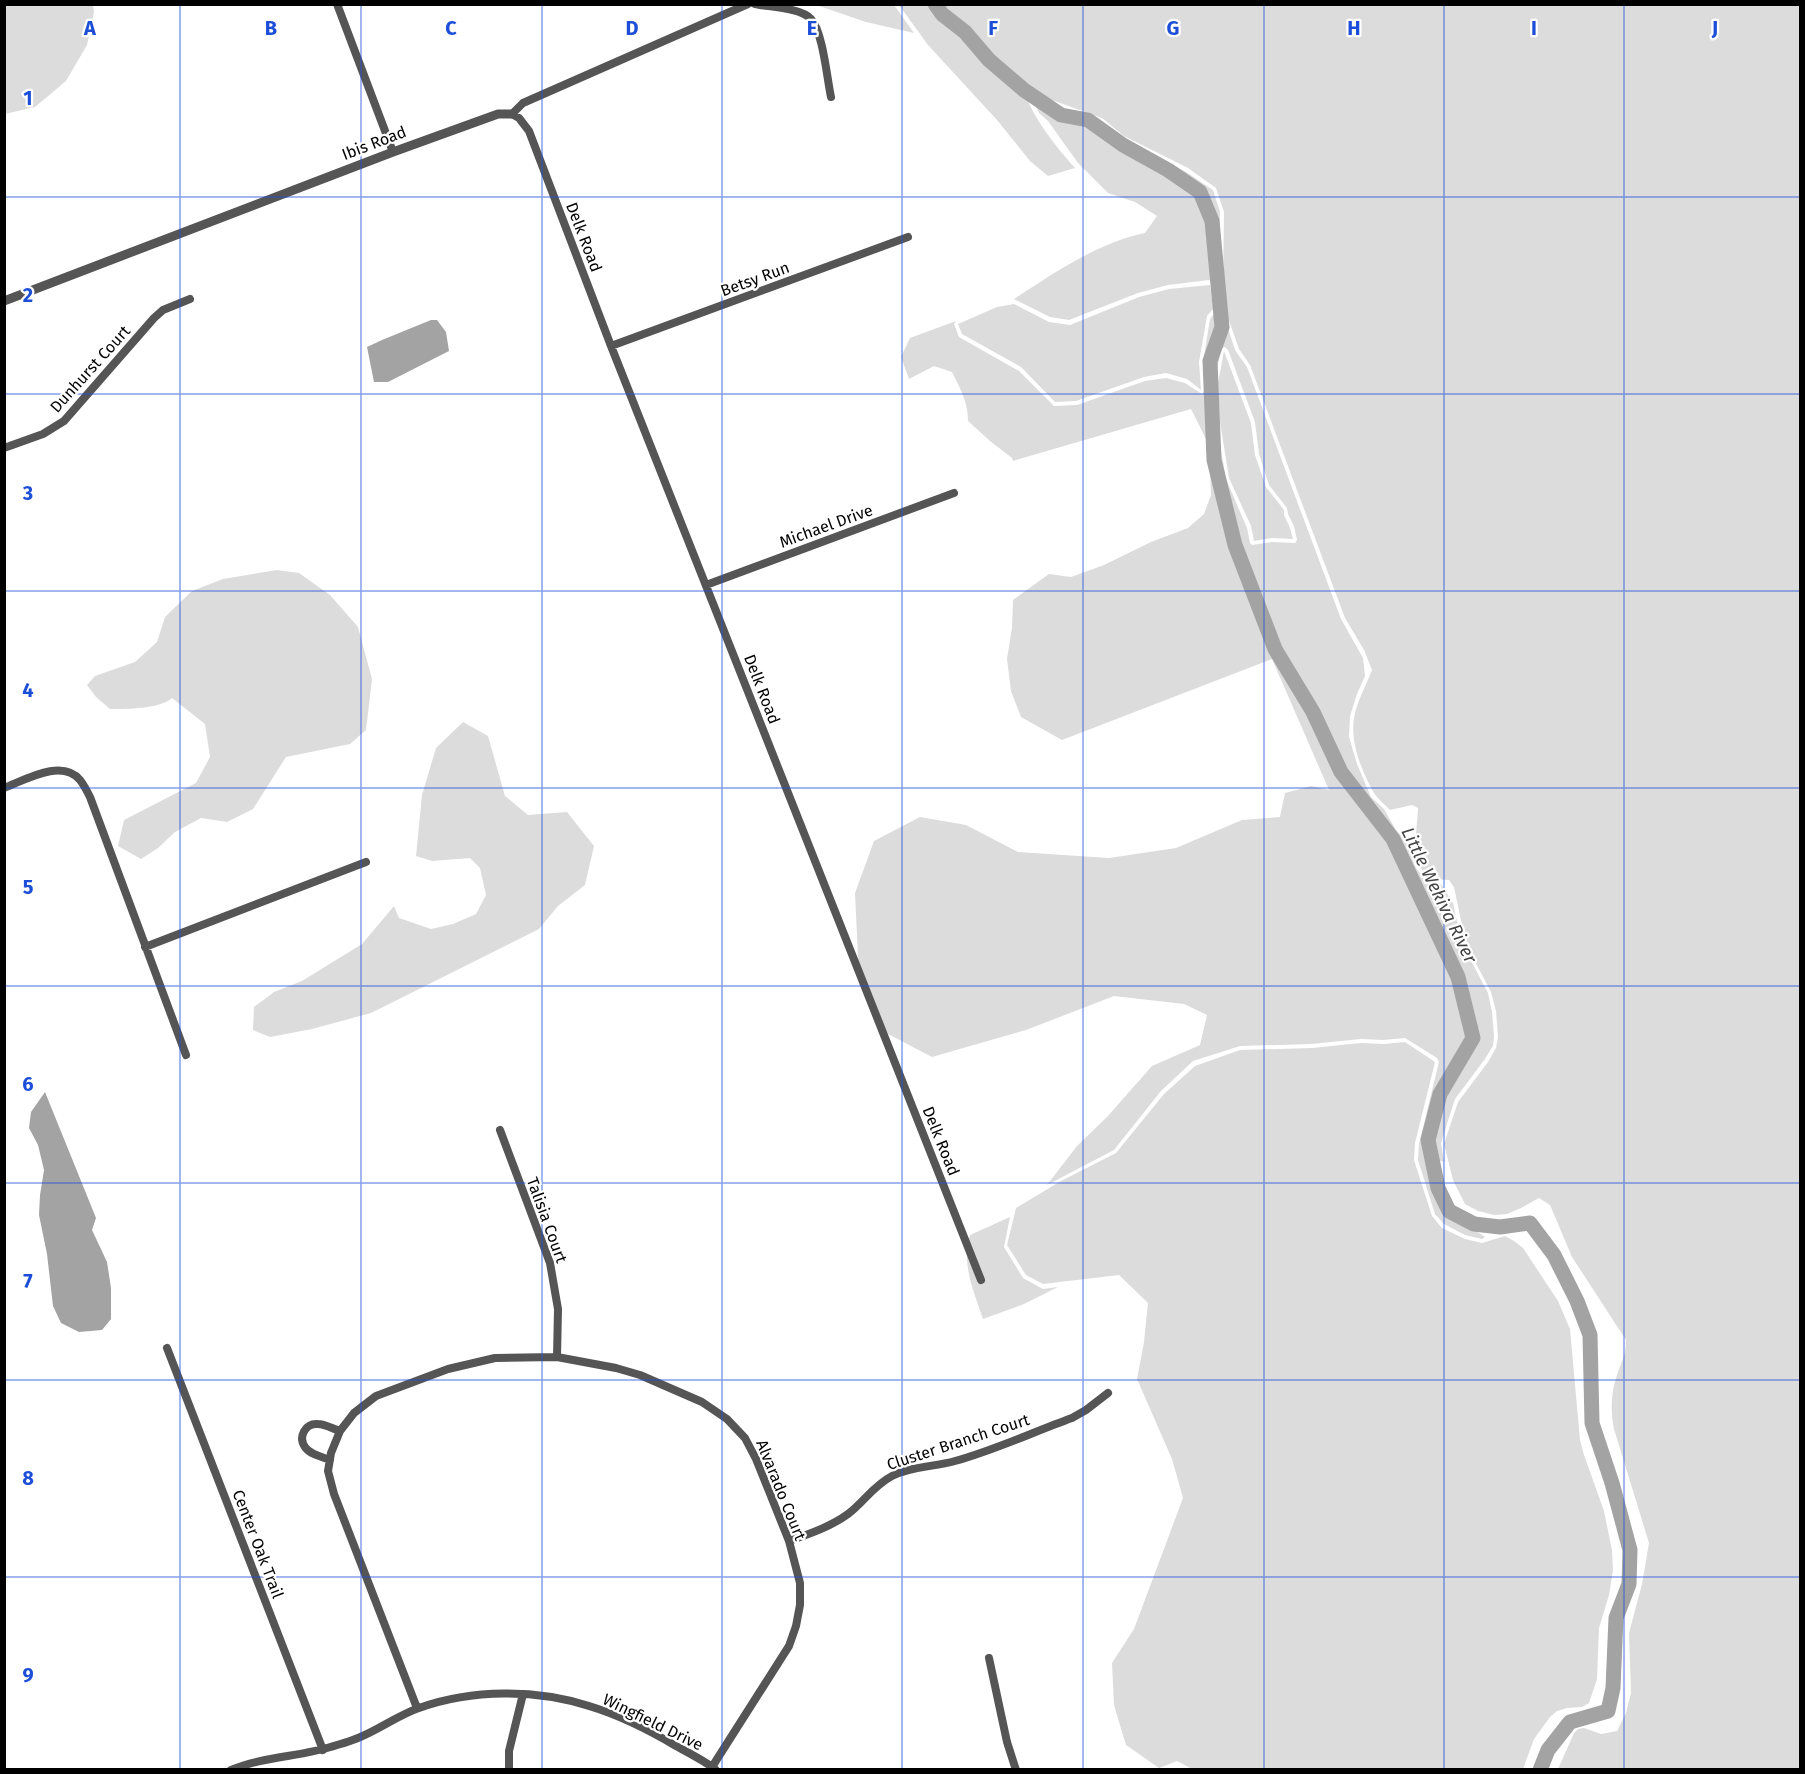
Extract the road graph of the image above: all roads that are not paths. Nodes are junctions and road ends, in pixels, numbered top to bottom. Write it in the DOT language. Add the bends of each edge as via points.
graph roads {
  1 [pos="337,4"];
  2 [pos="748,4"];
  3 [pos="755,4"];
  4 [pos="831,97"];
  5 [pos="512,114"];
  6 [pos="393,152"];
  7 [pos="908,237"];
  8 [pos="190,299"];
  9 [pos="4,301"];
  10 [pos="611,346"];
  11 [pos="4,448"];
  12 [pos="954,493"];
  13 [pos="706,585"];
  14 [pos="4,788"];
  15 [pos="366,862"];
  16 [pos="145,947"];
  17 [pos="186,1055"];
  18 [pos="500,1130"];
  19 [pos="981,1280"];
  20 [pos="167,1348"];
  21 [pos="557,1357"];
  22 [pos="1108,1393"];
  23 [pos="340,1431"];
  24 [pos="330,1460"];
  25 [pos="789,1541"];
  26 [pos="989,1658"];
  27 [pos="523,1694"];
  28 [pos="417,1708"];
  29 [pos="323,1750"];
  30 [pos="714,1768"];
  31 [pos="231,1770"];
  32 [pos="509,1770"];
  33 [pos="1016,1770"];
  1 -- 6 [label="street"];
  2 -- 5 [label="street, Ibis Road" via="523,103"];
  3 -- 4 [label="street" via="810,18 819,36"];
  5 -- 6 [label="street, Ibis Road" via="498,114"];
  5 -- 10 [label="street, Delk Road" via="529,131"];
  6 -- 9 [label="street, Ibis Road"];
  7 -- 10 [label="street, Betsy Run"];
  8 -- 11 [label="street, Dunhurst Court" via="154,318 64,421 43,434"];
  10 -- 13 [label="street, Delk Road"];
  12 -- 13 [label="street, Michael Drive"];
  13 -- 19 [label="street, Delk Road"];
  14 -- 16 [label="street" via="57,770 71,772 80,780 90,797"];
  15 -- 16 [label="street"];
  16 -- 17 [label="street"];
  18 -- 21 [label="street, Talisia Court" via="550,1263 558,1309"];
  20 -- 29 [label="street, Center Oak Trail"];
  21 -- 23 [label="street, Alvarado Court" via="495,1359 448,1369 376,1396 354,1413"];
  21 -- 25 [label="street, Alvarado Court" via="640,1375 702,1402 727,1419 745,1438 756,1459"];
  22 -- 25 [label="street, Cluster Branch Court" via="1072,1418 976,1455 895,1474 878,1484 848,1514"];
  23 -- 24 [label="street, Alvarado Court"];
  23 -- 24 [label="street" via="318,1424 304,1430 305,1448"];
  24 -- 28 [label="street, Alvarado Court" via="328,1471 334,1494"];
  25 -- 30 [label="street, Alvarado Court" via="800,1583 796,1628 789,1646"];
  26 -- 33 [label="street"];
  27 -- 28 [label="street, Wingfield Drive" via="483,1694"];
  27 -- 30 [label="street, Wingfield Drive" via="556,1697 629,1721"];
  27 -- 32 [label="street" via="509,1752"];
  28 -- 29 [label="street, Wingfield Drive" via="358,1738"];
  29 -- 31 [label="street, Wingfield Drive" via="245,1763"];
}
